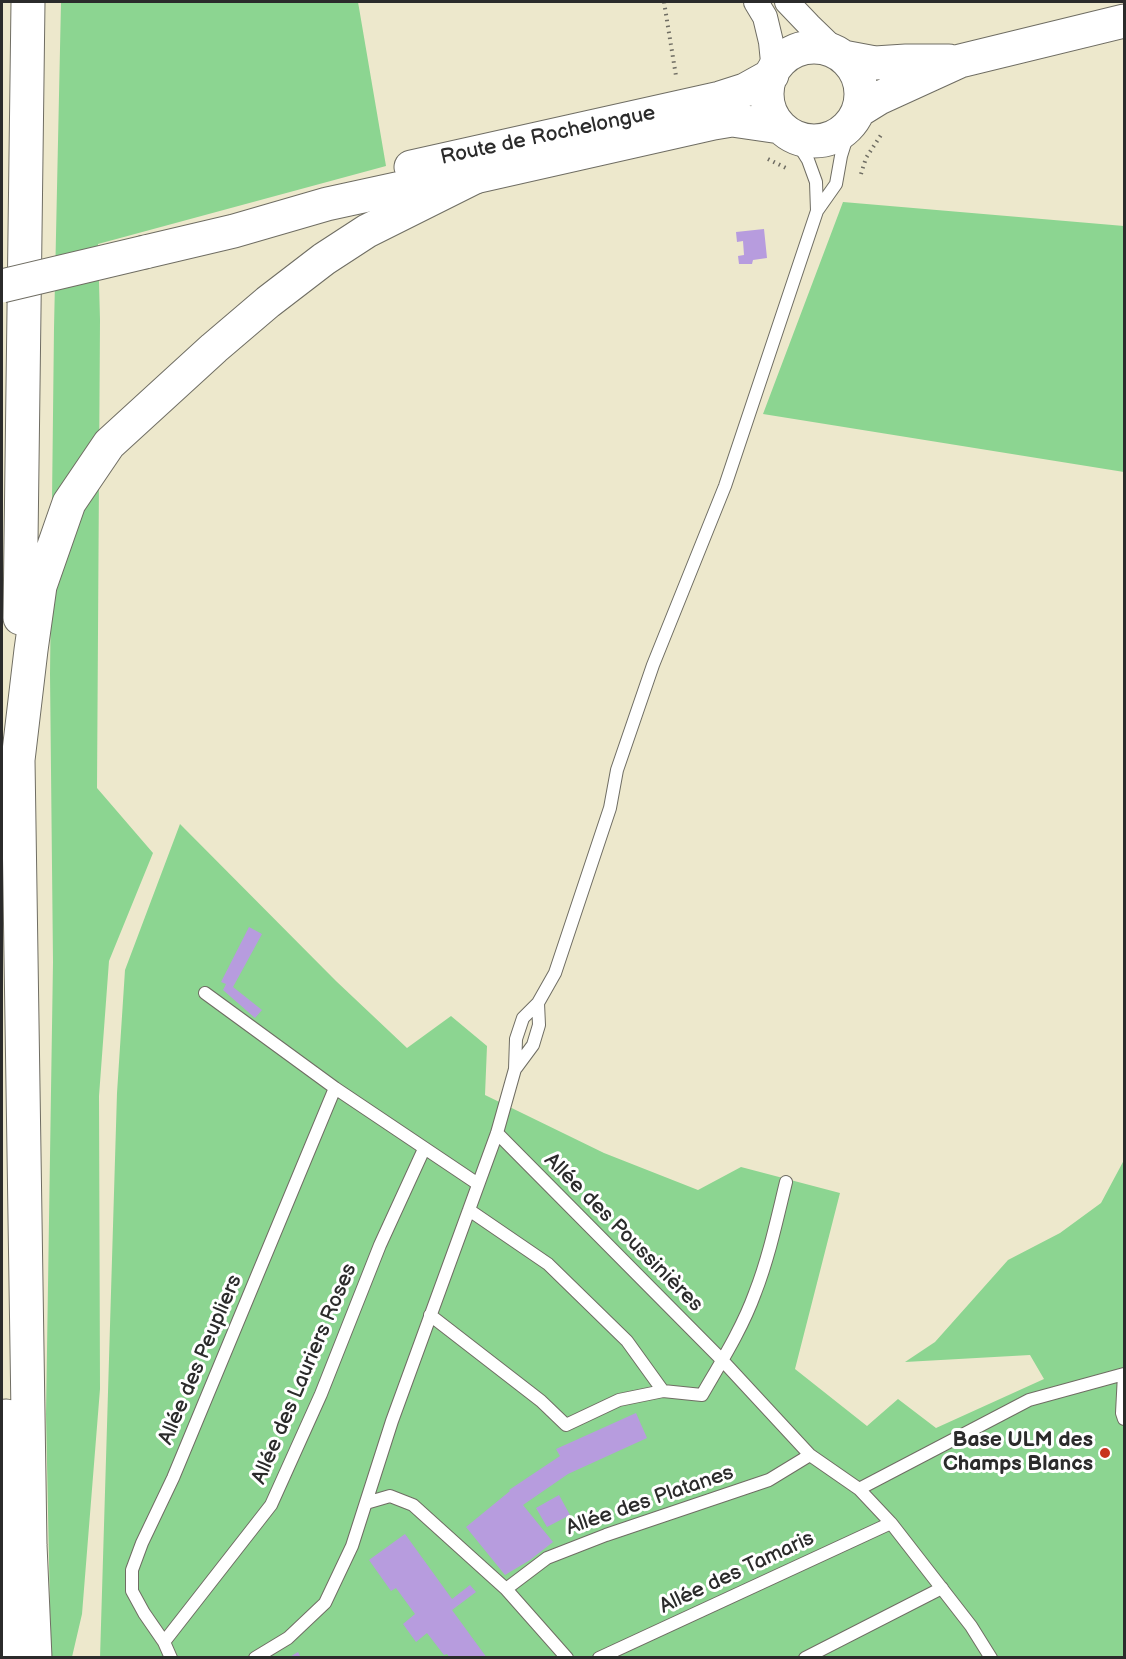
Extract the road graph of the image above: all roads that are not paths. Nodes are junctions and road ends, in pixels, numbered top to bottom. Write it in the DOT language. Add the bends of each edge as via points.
graph roads {
  1 [pos="28,2"];
  2 [pos="756,2"];
  3 [pos="787,2"];
  4 [pos="1125,21"];
  5 [pos="842,56"];
  6 [pos="960,61"];
  7 [pos="773,73"];
  8 [pos="854,117"];
  9 [pos="787,132"];
  10 [pos="475,177"];
  11 [pos="327,204"];
  12 [pos="817,211"];
  13 [pos="2,286"];
  14 [pos="18,760"];
  15 [pos="205,993"];
  16 [pos="335,1089"];
  17 [pos="496,1133"];
  18 [pos="424,1149"];
  19 [pos="786,1182"];
  20 [pos="478,1184"];
  21 [pos="469,1210"];
  22 [pos="430,1315"];
  23 [pos="722,1360"];
  24 [pos="1124,1374"];
  25 [pos="663,1391"];
  26 [pos="1125,1419"];
  27 [pos="810,1455"];
  28 [pos="859,1489"];
  29 [pos="366,1503"];
  30 [pos="891,1523"];
  31 [pos="942,1588"];
  32 [pos="506,1589"];
  33 [pos="164,1642"];
  34 [pos="2,1658"];
  35 [pos="35,1658"];
  36 [pos="171,1658"];
  37 [pos="255,1658"];
  38 [pos="567,1658"];
  39 [pos="599,1658"];
  40 [pos="805,1658"];
  41 [pos="991,1658"];
  1 -- 14 [label="main road"];
  2 -- 7 [label="street" via="765,17 771,42"];
  3 -- 5 [label="street"];
  4 -- 6 [label="main road"];
  5 -- 6 [label="main road" via="875,63"];
  5 -- 7 [label="main road" via="822,48 803,49 786,57"];
  5 -- 8 [label="main road" via="860,87 861,99"];
  6 -- 8 [label="main road" via="879,98"];
  7 -- 9 [label="main road" via="769,108"];
  7 -- 11 [label="main road, Route de Rochelongue" via="745,90 720,98 400,169"];
  8 -- 9 [label="main road" via="843,132 824,140 803,140"];
  8 -- 12 [label="lane" via="836,184"];
  9 -- 10 [label="main road, Route de Rochelongue" via="732,120"];
  9 -- 12 [label="lane" via="808,160 816,182"];
  10 -- 11 [label="main road, Route de Rochelongue"];
  10 -- 14 [label="main road" via="367,231 324,259 223,340 109,444 69,503 40,586"];
  11 -- 13 [label="main road, Route de Rochelongue, bridge" via="234,231"];
  12 -- 17 [label="lane" via="725,486 653,665 555,973 538,1003 539,1025 533,1045 515,1069"];
  14 -- 34 [label="main road"];
  14 -- 35 [label="main road"];
  15 -- 16 [label="lane"];
  16 -- 18 [label="lane"];
  16 -- 33 [label="lane, Allée des Peupliers" via="132,1570 132,1591"];
  17 -- 20 [label="lane"];
  17 -- 23 [label="lane, Allée des Poussinières"];
  18 -- 20 [label="lane"];
  18 -- 33 [label="lane, Allée des Lauriers Roses" via="271,1505"];
  19 -- 23 [label="lane" via="754,1295"];
  20 -- 21 [label="lane"];
  21 -- 22 [label="lane"];
  21 -- 25 [label="lane" via="548,1264 627,1341"];
  22 -- 25 [label="lane" via="566,1425 619,1400"];
  22 -- 29 [label="lane"];
  23 -- 25 [label="lane" via="702,1395"];
  23 -- 27 [label="lane, Allée des Poussinières"];
  24 -- 26 [label="lane"];
  24 -- 28 [label="lane" via="1029,1400"];
  27 -- 28 [label="lane, Allée des Poussinières"];
  27 -- 32 [label="lane, Allée des Platanes" via="769,1480 547,1558"];
  28 -- 30 [label="lane, Allée des Poussinières"];
  29 -- 32 [label="lane" via="390,1497 413,1505"];
  29 -- 37 [label="lane" via="352,1546 325,1603 288,1638"];
  30 -- 31 [label="lane, Allée des Poussinières"];
  30 -- 39 [label="lane, Allée des Tamaris"];
  31 -- 40 [label="lane"];
  31 -- 41 [label="lane, Allée des Poussinières"];
  32 -- 38 [label="lane"];
  33 -- 36 [label="lane"];
}
